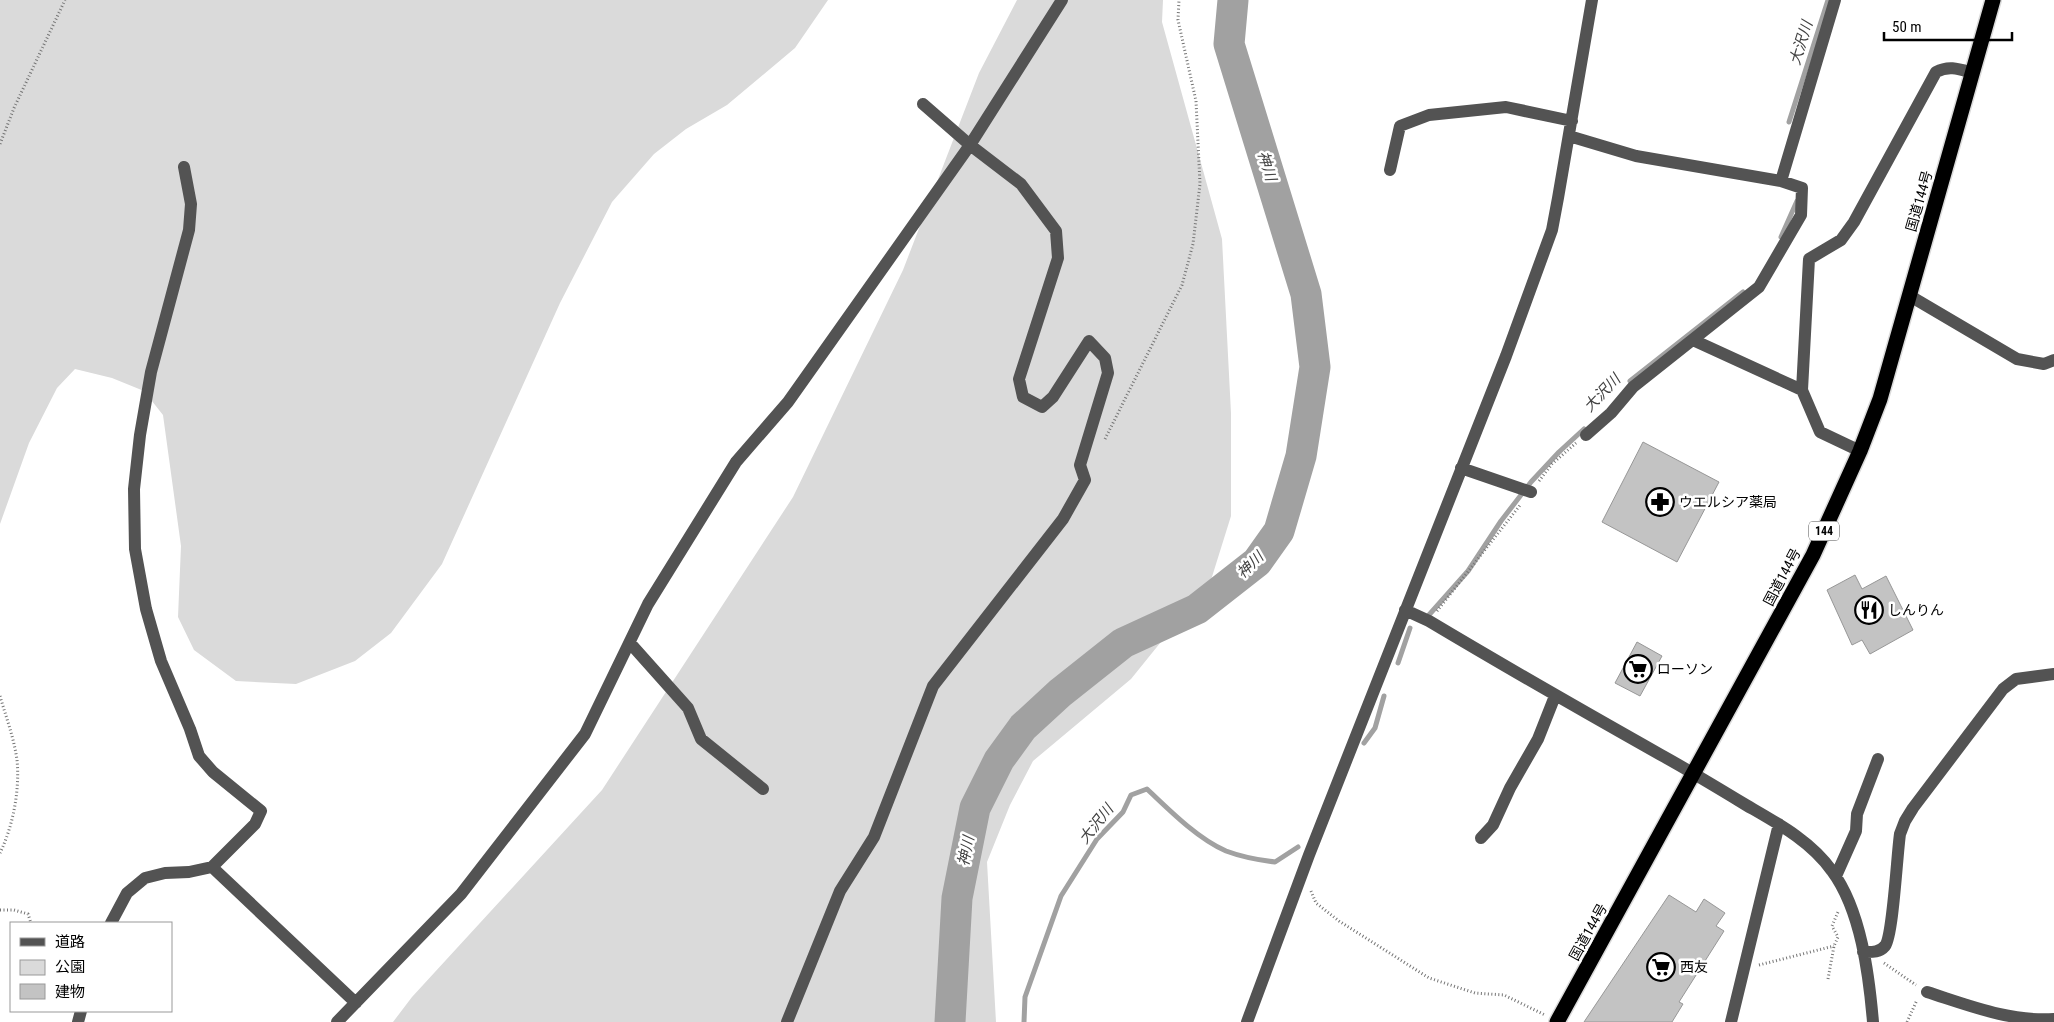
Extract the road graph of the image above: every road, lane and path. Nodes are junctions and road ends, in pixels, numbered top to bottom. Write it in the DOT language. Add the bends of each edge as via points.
graph roads {
  1 [pos="65,0"];
  2 [pos="1062,0"];
  3 [pos="1179,0"];
  4 [pos="1592,0"];
  5 [pos="1835,0"];
  6 [pos="1993,0"];
  7 [pos="1973,73"];
  8 [pos="924,104"];
  9 [pos="1572,121"];
  10 [pos="1569,136"];
  11 [pos="0,144"];
  12 [pos="970,145"];
  13 [pos="184,167"];
  14 [pos="1390,170"];
  15 [pos="1781,181"];
  16 [pos="1910,296"];
  17 [pos="1694,340"];
  18 [pos="2054,360"];
  19 [pos="1802,390"];
  20 [pos="1586,435"];
  21 [pos="1102,444"];
  22 [pos="1860,451"];
  23 [pos="1462,468"];
  24 [pos="1526,491"];
  25 [pos="1405,610"];
  26 [pos="1429,621"];
  27 [pos="630,643"];
  28 [pos="2054,674"];
  29 [pos="0,696"];
  30 [pos="1555,696"];
  31 [pos="1878,759"];
  32 [pos="1694,774"];
  33 [pos="763,789"];
  34 [pos="1779,824"];
  35 [pos="1481,838"];
  36 [pos="0,853"];
  37 [pos="212,866"];
  38 [pos="1836,876"];
  39 [pos="1310,889"];
  40 [pos="1846,893"];
  41 [pos="0,910"];
  42 [pos="31,922"];
  43 [pos="112,922"];
  44 [pos="1834,946"];
  45 [pos="1867,952"];
  46 [pos="1744,968"];
  47 [pos="1828,980"];
  48 [pos="1927,992"];
  49 [pos="356,1003"];
  50 [pos="2054,1019"];
  51 [pos="1557,1021"];
  52 [pos="337,1022"];
  53 [pos="786,1022"];
  54 [pos="1247,1022"];
  55 [pos="1731,1022"];
  56 [pos="1873,1022"];
  57 [pos="1907,1022"];
  1 -- 11 [label="path"];
  2 -- 12 [label="street"];
  3 -- 21 [label="path" via="1178,20 1196,101 1200,184 1194,244 1182,285"];
  4 -- 9 [label="street"];
  5 -- 15 [label="street"];
  6 -- 7 [label="highway, 国道144号 / 144"];
  7 -- 16 [label="highway, 国道144号 / 144"];
  7 -- 19 [label="street" via="1949,68 1936,72 1854,222 1841,240 1809,259"];
  8 -- 12 [label="street"];
  9 -- 10 [label="street"];
  9 -- 14 [label="street" via="1506,107 1428,115 1400,126"];
  10 -- 15 [label="street" via="1636,156"];
  10 -- 23 [label="street" via="1549,238"];
  12 -- 27 [label="street" via="788,402 736,462 648,604"];
  12 -- 53 [label="street" via="1021,184 1056,231 1058,258 1019,379 1023,397 1042,406 1053,397 1089,341 1105,358 1108,374 1080,465 1085,480 1063,519 933,686 874,837 840,892"];
  13 -- 37 [label="street" via="191,204 189,230 151,372 140,435 134,488 135,549 146,609 161,661 199,756 213,772 260,811 255,824"];
  15 -- 17 [label="street" via="1802,188 1801,215 1759,287"];
  16 -- 18 [label="street" via="2017,359 2044,364"];
  16 -- 22 [label="highway, 国道144号 / 144" via="1880,399"];
  17 -- 19 [label="street"];
  17 -- 20 [label="street" via="1633,387"];
  19 -- 22 [label="street" via="1820,432"];
  20 -- 24 [label="path"];
  22 -- 32 [label="highway, 国道144号 / 144" via="1813,555"];
  23 -- 24 [label="street"];
  23 -- 25 [label="street"];
  24 -- 26 [label="path"];
  25 -- 26 [label="street"];
  25 -- 54 [label="street"];
  26 -- 30 [label="street"];
  27 -- 33 [label="street" via="688,708 701,739"];
  27 -- 49 [label="street" via="585,734 541,793 461,894"];
  28 -- 45 [label="street" via="2016,679 2003,689 1909,814 1900,834 1886,945 1879,951"];
  29 -- 36 [label="path" via="17,760 16,796"];
  30 -- 32 [label="street"];
  30 -- 35 [label="street" via="1538,739 1493,825"];
  31 -- 38 [label="street" via="1857,814 1856,831"];
  32 -- 34 [label="street"];
  32 -- 51 [label="highway, 国道144号 / 144"];
  34 -- 38 [label="street" via="1812,849"];
  34 -- 46 [label="street"];
  37 -- 43 [label="street" via="145,878 127,893"];
  37 -- 49 [label="street"];
  38 -- 40 [label="street"];
  39 -- 51 [label="path" via="1316,903 1339,921 1430,978 1475,993 1504,995"];
  40 -- 44 [label="path" via="1832,926 1838,937"];
  40 -- 45 [label="street"];
  41 -- 42 [label="path" via="28,914"];
  44 -- 46 [label="path"];
  44 -- 47 [label="path"];
  45 -- 48 [label="path"];
  45 -- 56 [label="street"];
  46 -- 55 [label="street"];
  48 -- 50 [label="street" via="1990,1013"];
  48 -- 57 [label="path" via="1917,1000"];
  49 -- 52 [label="street"];
}
